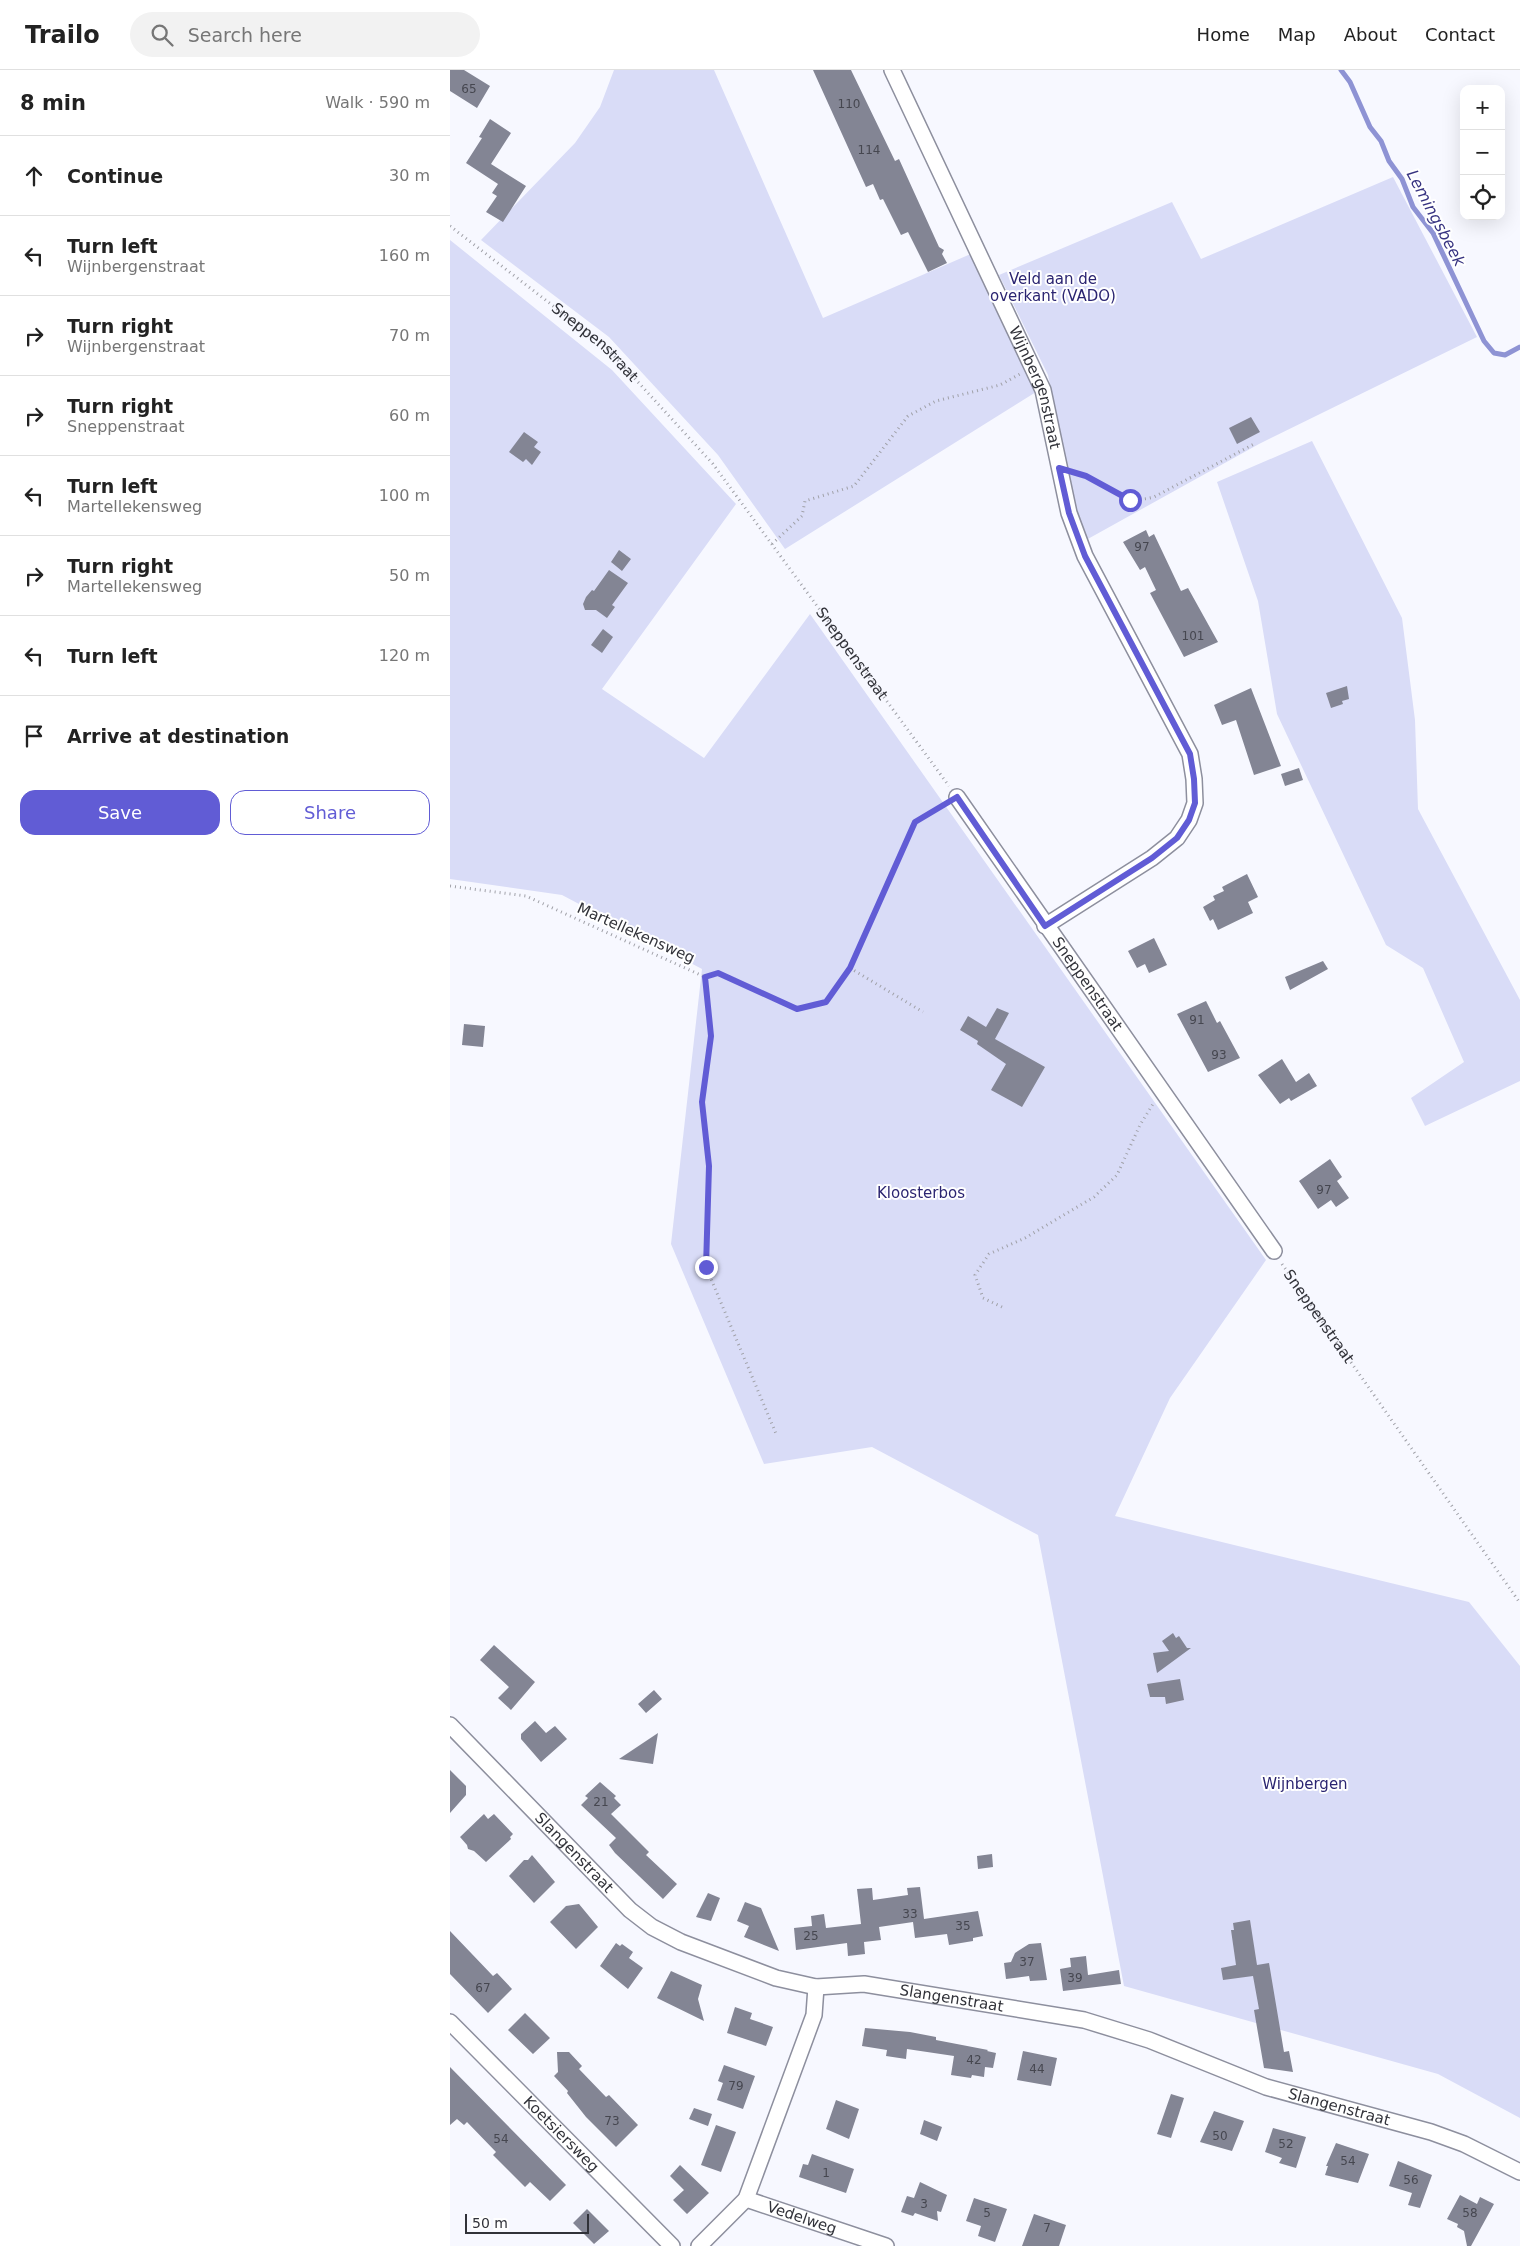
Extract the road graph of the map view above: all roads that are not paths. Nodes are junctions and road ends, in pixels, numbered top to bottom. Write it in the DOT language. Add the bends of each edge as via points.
graph roads {
  1 [pos="892,70"];
  2 [pos="957,797"];
  3 [pos="1045,926"];
  4 [pos="1274,1251"];
  5 [pos="450,1725"];
  6 [pos="816,1987"];
  7 [pos="450,2022"];
  8 [pos="1520,2172"];
  9 [pos="746,2199"];
  10 [pos="672,2246"];
  11 [pos="699,2246"];
  12 [pos="886,2246"];
  1 -- 3 [label="street, Wijnbergenstraat" via="1033,367 1042,390 1069,513 1085,556 1190,754 1195,803 1177,838 1152,858"];
  2 -- 3 [label="street, Sneppenstraat"];
  3 -- 4 [label="street, Sneppenstraat"];
  5 -- 6 [label="street, Slangenstraat" via="630,1910 652,1927 681,1942 776,1978"];
  6 -- 8 [label="street, Slangenstraat" via="864,1984 1084,2020 1149,2040 1266,2087 1431,2132 1464,2144"];
  6 -- 9 [label="street" via="814,2015"];
  7 -- 10 [label="street, Koetsiersweg"];
  9 -- 11 [label="street"];
  9 -- 12 [label="street, Vedelweg"];
}
